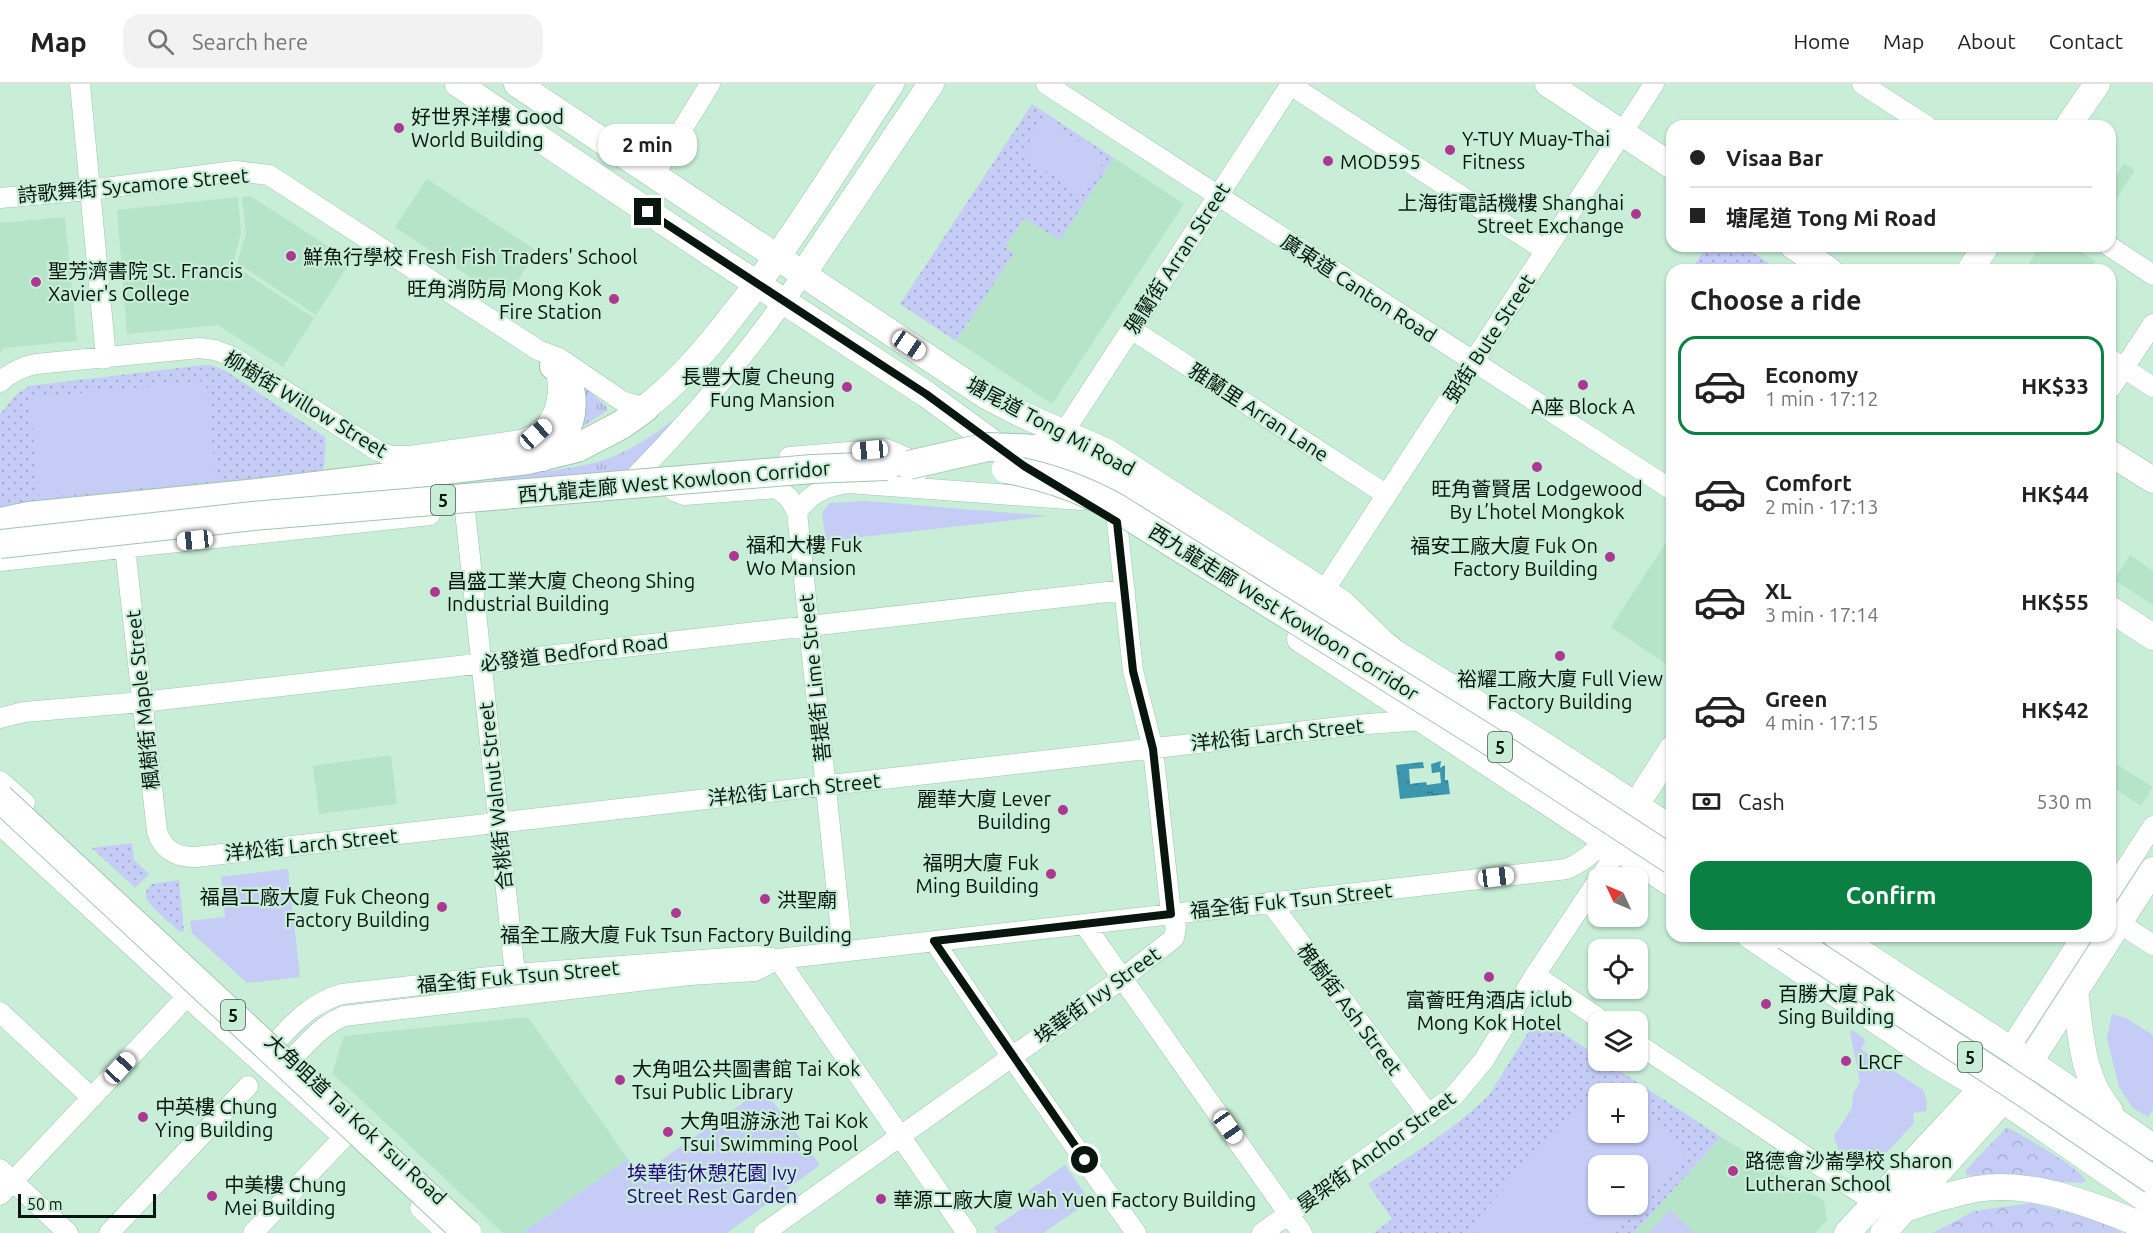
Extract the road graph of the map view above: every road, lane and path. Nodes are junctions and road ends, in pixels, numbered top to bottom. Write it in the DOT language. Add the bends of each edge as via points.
graph roads {
  1 [pos="80,84"];
  2 [pos="458,84"];
  3 [pos="517,84"];
  4 [pos="710,84"];
  5 [pos="891,84"];
  6 [pos="931,84"];
  7 [pos="1046,84"];
  8 [pos="1290,84"];
  9 [pos="1548,84"];
  10 [pos="1654,84"];
  11 [pos="1862,84"];
  12 [pos="2097,84"];
  13 [pos="1918,120"];
  14 [pos="2072,120"];
  15 [pos="1622,133"];
  16 [pos="1666,162"];
  17 [pos="654,175"];
  18 [pos="90,190"];
  19 [pos="1218,196"];
  20 [pos="0,198"];
  21 [pos="2116,250"];
  22 [pos="1546,251"];
  23 [pos="1802,252"];
  24 [pos="778,257"];
  25 [pos="1820,264"];
  26 [pos="803,274"];
  27 [pos="2153,274"];
  28 [pos="758,284"];
  29 [pos="785,301"];
  30 [pos="2153,324"];
  31 [pos="1131,329"];
  32 [pos="106,358"];
  33 [pos="546,358"];
  34 [pos="1473,362"];
  35 [pos="2117,364"];
  36 [pos="0,382"];
  37 [pos="2153,387"];
  38 [pos="645,408"];
  39 [pos="1064,432"];
  40 [pos="659,452"];
  41 [pos="527,454"];
  42 [pos="2116,457"];
  43 [pos="909,465"];
  44 [pos="2153,480"];
  45 [pos="1666,486"];
  46 [pos="777,488"];
  47 [pos="930,489"];
  48 [pos="1387,495"];
  49 [pos="1081,500"];
  50 [pos="465,511"];
  51 [pos="797,512"];
  52 [pos="0,522"];
  53 [pos="1117,522"];
  54 [pos="0,544"];
  55 [pos="125,548"];
  56 [pos="0,561"];
  57 [pos="1125,590"];
  58 [pos="1320,600"];
  59 [pos="2116,613"];
  60 [pos="808,626"];
  61 [pos="2153,637"];
  62 [pos="1389,649"];
  63 [pos="481,663"];
  64 [pos="142,702"];
  65 [pos="0,709"];
  66 [pos="24,712"];
  67 [pos="0,718"];
  68 [pos="1423,720"];
  69 [pos="1153,749"];
  70 [pos="1666,759"];
  71 [pos="0,781"];
  72 [pos="825,786"];
  73 [pos="0,798"];
  74 [pos="1640,801"];
  75 [pos="498,823"];
  76 [pos="1666,824"];
  77 [pos="0,825"];
  78 [pos="2153,826"];
  79 [pos="1613,844"];
  80 [pos="168,849"];
  81 [pos="1666,856"];
  82 [pos="1604,867"];
  83 [pos="2153,870"];
  84 [pos="1666,880"];
  85 [pos="2116,883"];
  86 [pos="1588,895"];
  87 [pos="1270,903"];
  88 [pos="1171,914"];
  89 [pos="2119,923"];
  90 [pos="1084,924"];
  91 [pos="2116,928"];
  92 [pos="934,941"];
  93 [pos="1759,942"];
  94 [pos="1795,942"];
  95 [pos="1845,942"];
  96 [pos="2079,942"];
  97 [pos="2107,942"];
  98 [pos="2153,945"];
  99 [pos="843,951"];
  100 [pos="778,959"];
  101 [pos="515,974"];
  102 [pos="1535,975"];
  103 [pos="205,978"];
  104 [pos="1123,978"];
  105 [pos="2076,992"];
  106 [pos="187,997"];
  107 [pos="1588,1011"];
  108 [pos="0,1012"];
  109 [pos="275,1043"];
  110 [pos="1648,1051"];
  111 [pos="1011,1056"];
  112 [pos="2020,1056"];
  113 [pos="292,1059"];
  114 [pos="248,1086"];
  115 [pos="1993,1094"];
  116 [pos="92,1098"];
  117 [pos="1429,1115"];
  118 [pos="2124,1127"];
  119 [pos="899,1136"];
  120 [pos="344,1137"];
  121 [pos="2153,1147"];
  122 [pos="2153,1180"];
  123 [pos="4,1182"];
  124 [pos="1874,1202"];
  125 [pos="2153,1204"];
  126 [pos="1905,1209"];
  127 [pos="1289,1214"];
  128 [pos="2153,1229"];
  129 [pos="766,1232"];
  130 [pos="68,1233"];
  131 [pos="109,1233"];
  132 [pos="253,1233"];
  133 [pos="446,1233"];
  134 [pos="467,1233"];
  135 [pos="477,1233"];
  136 [pos="967,1233"];
  137 [pos="1136,1233"];
  138 [pos="1262,1233"];
  139 [pos="1302,1233"];
  140 [pos="1847,1233"];
  141 [pos="1883,1233"];
  1 -- 18 [label="street"];
  2 -- 28 [label="main road, 塘尾道 Tong Mi Road"];
  3 -- 17 [label="main road, 塘尾道 Tong Mi Road"];
  4 -- 17 [label="street"];
  5 -- 24 [label="main road"];
  6 -- 26 [label="main road"];
  7 -- 19 [label="street, 廣東道 Canton Road"];
  8 -- 19 [label="street, 鴉蘭街 Arran Street"];
  8 -- 22 [label="street"];
  9 -- 15 [label="main road"];
  10 -- 15 [label="street, 弼街 Bute Street"];
  11 -- 13 [label="street"];
  12 -- 14 [label="main road"];
  15 -- 16 [label="main road"];
  15 -- 22 [label="street, 弼街 Bute Street"];
  17 -- 24 [label="main road, 塘尾道 Tong Mi Road"];
  18 -- 20 [label="street, 詩歌舞街 Sycamore Street"];
  18 -- 32 [label="street"];
  18 -- 33 [label="street, 詩歌舞街 Sycamore Street" via="235,171 269,175"];
  19 -- 31 [label="street, 鴉蘭街 Arran Street"];
  19 -- 34 [label="street, 廣東道 Canton Road"];
  21 -- 27 [label="street"];
  22 -- 34 [label="street, 弼街 Bute Street"];
  23 -- 25 [label="main road"];
  24 -- 26 [label="main road, 塘尾道 Tong Mi Road"];
  24 -- 28 [label="main road"];
  26 -- 29 [label="street"];
  26 -- 39 [label="main road, 塘尾道 Tong Mi Road" via="986,396"];
  28 -- 29 [label="main road, 塘尾道 Tong Mi Road"];
  28 -- 38 [label="main road" via="685,372"];
  29 -- 40 [label="street"];
  29 -- 49 [label="main road, 塘尾道 Tong Mi Road" via="926,394 1024,466"];
  30 -- 35 [label="street"];
  31 -- 39 [label="street, 鴉蘭街 Arran Street"];
  31 -- 48 [label="street, 雅蘭里 Arran Lane"];
  32 -- 36 [label="street, 柳樹街 Willow Street" via="36,364 12,372"];
  32 -- 41 [label="street, 柳樹街 Willow Street" via="199,348 215,350 231,356 391,456"];
  33 -- 38 [label="street, 詩歌舞街 Sycamore Street" via="559,358 622,401"];
  33 -- 41 [label="highway" via="564,372 571,409 562,436"];
  34 -- 45 [label="street, 廣東道 Canton Road"];
  34 -- 48 [label="street, 弼街 Bute Street"];
  35 -- 37 [label="street"];
  38 -- 41 [label="highway" via="577,448"];
  39 -- 58 [label="main road, 塘尾道 Tong Mi Road" via="1107,452"];
  40 -- 46 [label="street" via="660,474 674,491 684,495"];
  40 -- 50 [label="street" via="611,496"];
  41 -- 52 [label="highway" via="248,494"];
  42 -- 44 [label="main road"];
  43 -- 54 [label="highway, 西九龍走廊 West Kowloon Corridor / 5, bridge" via="812,469 253,516"];
  43 -- 58 [label="highway, bridge" via="987,447 1040,450 1065,457 1123,484"];
  43 -- 81 [label="highway, 西九龍走廊 West Kowloon Corridor / 5, bridge" via="1006,469 1057,480 1096,496"];
  46 -- 47 [label="street" via="778,462 782,458 886,449 914,465"];
  46 -- 51 [label="street"];
  47 -- 49 [label="street"];
  47 -- 51 [label="street" via="836,484 813,494"];
  48 -- 58 [label="street, 弼街 Bute Street"];
  49 -- 53 [label="main road, 塘尾道 Tong Mi Road"];
  50 -- 55 [label="street"];
  50 -- 63 [label="street, 合桃街 Walnut Street"];
  51 -- 60 [label="street, 菩提街 Lime Street"];
  53 -- 57 [label="street"];
  53 -- 68 [label="main road, 塘尾道 Tong Mi Road"];
  55 -- 56 [label="street"];
  55 -- 64 [label="street, 楓樹街 Maple Street"];
  57 -- 60 [label="street, 必發道 Bedford Road"];
  57 -- 69 [label="street" via="1133,671"];
  58 -- 62 [label="highway"];
  59 -- 61 [label="main road"];
  60 -- 63 [label="street, 必發道 Bedford Road"];
  60 -- 72 [label="street, 菩提街 Lime Street"];
  62 -- 74 [label="main road"];
  63 -- 64 [label="street, 必發道 Bedford Road"];
  63 -- 75 [label="street, 合桃街 Walnut Street"];
  64 -- 66 [label="street, 必發道 Bedford Road"];
  64 -- 80 [label="street, 楓樹街 Maple Street" via="157,831"];
  65 -- 66 [label="street, 必發道 Bedford Road"];
  66 -- 67 [label="street, 必發道 Bedford Road"];
  68 -- 69 [label="street, 洋松街 Larch Street"];
  68 -- 79 [label="main road, 塘尾道 Tong Mi Road"];
  69 -- 72 [label="street, 洋松街 Larch Street"];
  69 -- 88 [label="street"];
  70 -- 74 [label="main road"];
  71 -- 103 [label="street, 大角咀道 Tai Kok Tsui Road" via="91,864"];
  72 -- 75 [label="street, 洋松街 Larch Street"];
  72 -- 99 [label="street, 菩提街 Lime Street"];
  73 -- 134 [label="highway, 5, bridge"];
  74 -- 76 [label="main road"];
  74 -- 79 [label="street, 晏架街 Anchor Street"];
  75 -- 80 [label="street, 洋松街 Larch Street" via="196,857 181,857"];
  75 -- 101 [label="street, 合桃街 Walnut Street"];
  77 -- 106 [label="street, 大角咀道 Tai Kok Tsui Road"];
  78 -- 85 [label="street"];
  79 -- 82 [label="street, 晏架街 Anchor Street"];
  79 -- 84 [label="main road, 塘尾道 Tong Mi Road"];
  79 -- 87 [label="street, 福全街 Fuk Tsun Street" via="1567,869"];
  83 -- 89 [label="main road"];
  86 -- 102 [label="street, 晏架街 Anchor Street"];
  87 -- 88 [label="street, 福全街 Fuk Tsun Street"];
  87 -- 117 [label="street, 槐樹街 Ash Street"];
  88 -- 90 [label="street, 福全街 Fuk Tsun Street"];
  88 -- 104 [label="street, 埃華街 Ivy Street" via="1176,927 1174,938"];
  89 -- 91 [label="main road"];
  89 -- 98 [label="street"];
  90 -- 92 [label="street, 福全街 Fuk Tsun Street"];
  90 -- 104 [label="street"];
  92 -- 99 [label="street, 福全街 Fuk Tsun Street"];
  92 -- 111 [label="street"];
  93 -- 115 [label="main road"];
  94 -- 122 [label="highway, 5, bridge"];
  95 -- 112 [label="main road"];
  96 -- 112 [label="street"];
  97 -- 105 [label="main road"];
  99 -- 100 [label="street, 福全街 Fuk Tsun Street"];
  100 -- 101 [label="street, 福全街 Fuk Tsun Street" via="755,956"];
  100 -- 113 [label="street, 福全街 Fuk Tsun Street" via="755,971 689,975 344,1016 321,1029"];
  100 -- 119 [label="street"];
  101 -- 109 [label="street, 福全街 Fuk Tsun Street" via="342,994 325,999"];
  102 -- 107 [label="street"];
  102 -- 117 [label="street, 晏架街 Anchor Street" via="1484,1060 1454,1096"];
  103 -- 106 [label="street"];
  103 -- 109 [label="street, 大角咀道 Tai Kok Tsui Road"];
  104 -- 111 [label="street, 埃華街 Ivy Street"];
  104 -- 127 [label="street"];
  105 -- 112 [label="main road"];
  105 -- 118 [label="main road" via="2086,1068 2100,1097"];
  106 -- 116 [label="street"];
  106 -- 120 [label="street, 大角咀道 Tai Kok Tsui Road"];
  108 -- 116 [label="street"];
  109 -- 113 [label="street, 大角咀道 Tai Kok Tsui Road"];
  110 -- 124 [label="street"];
  111 -- 119 [label="street, 埃華街 Ivy Street"];
  111 -- 137 [label="street"];
  112 -- 115 [label="main road"];
  112 -- 118 [label="main road"];
  113 -- 135 [label="street, 大角咀道 Tai Kok Tsui Road"];
  114 -- 131 [label="street"];
  115 -- 124 [label="main road"];
  115 -- 125 [label="main road"];
  115 -- 126 [label="main road"];
  116 -- 123 [label="street"];
  117 -- 127 [label="street, 晏架街 Anchor Street"];
  118 -- 121 [label="main road"];
  119 -- 129 [label="street, 埃華街 Ivy Street"];
  119 -- 136 [label="street"];
  120 -- 132 [label="street"];
  120 -- 133 [label="street, 大角咀道 Tai Kok Tsui Road"];
  123 -- 130 [label="street"];
  124 -- 140 [label="main road"];
  126 -- 128 [label="main road" via="1977,1189 2020,1189 2064,1196"];
  126 -- 141 [label="main road"];
  127 -- 138 [label="street, 晏架街 Anchor Street"];
  127 -- 139 [label="street"];
}
